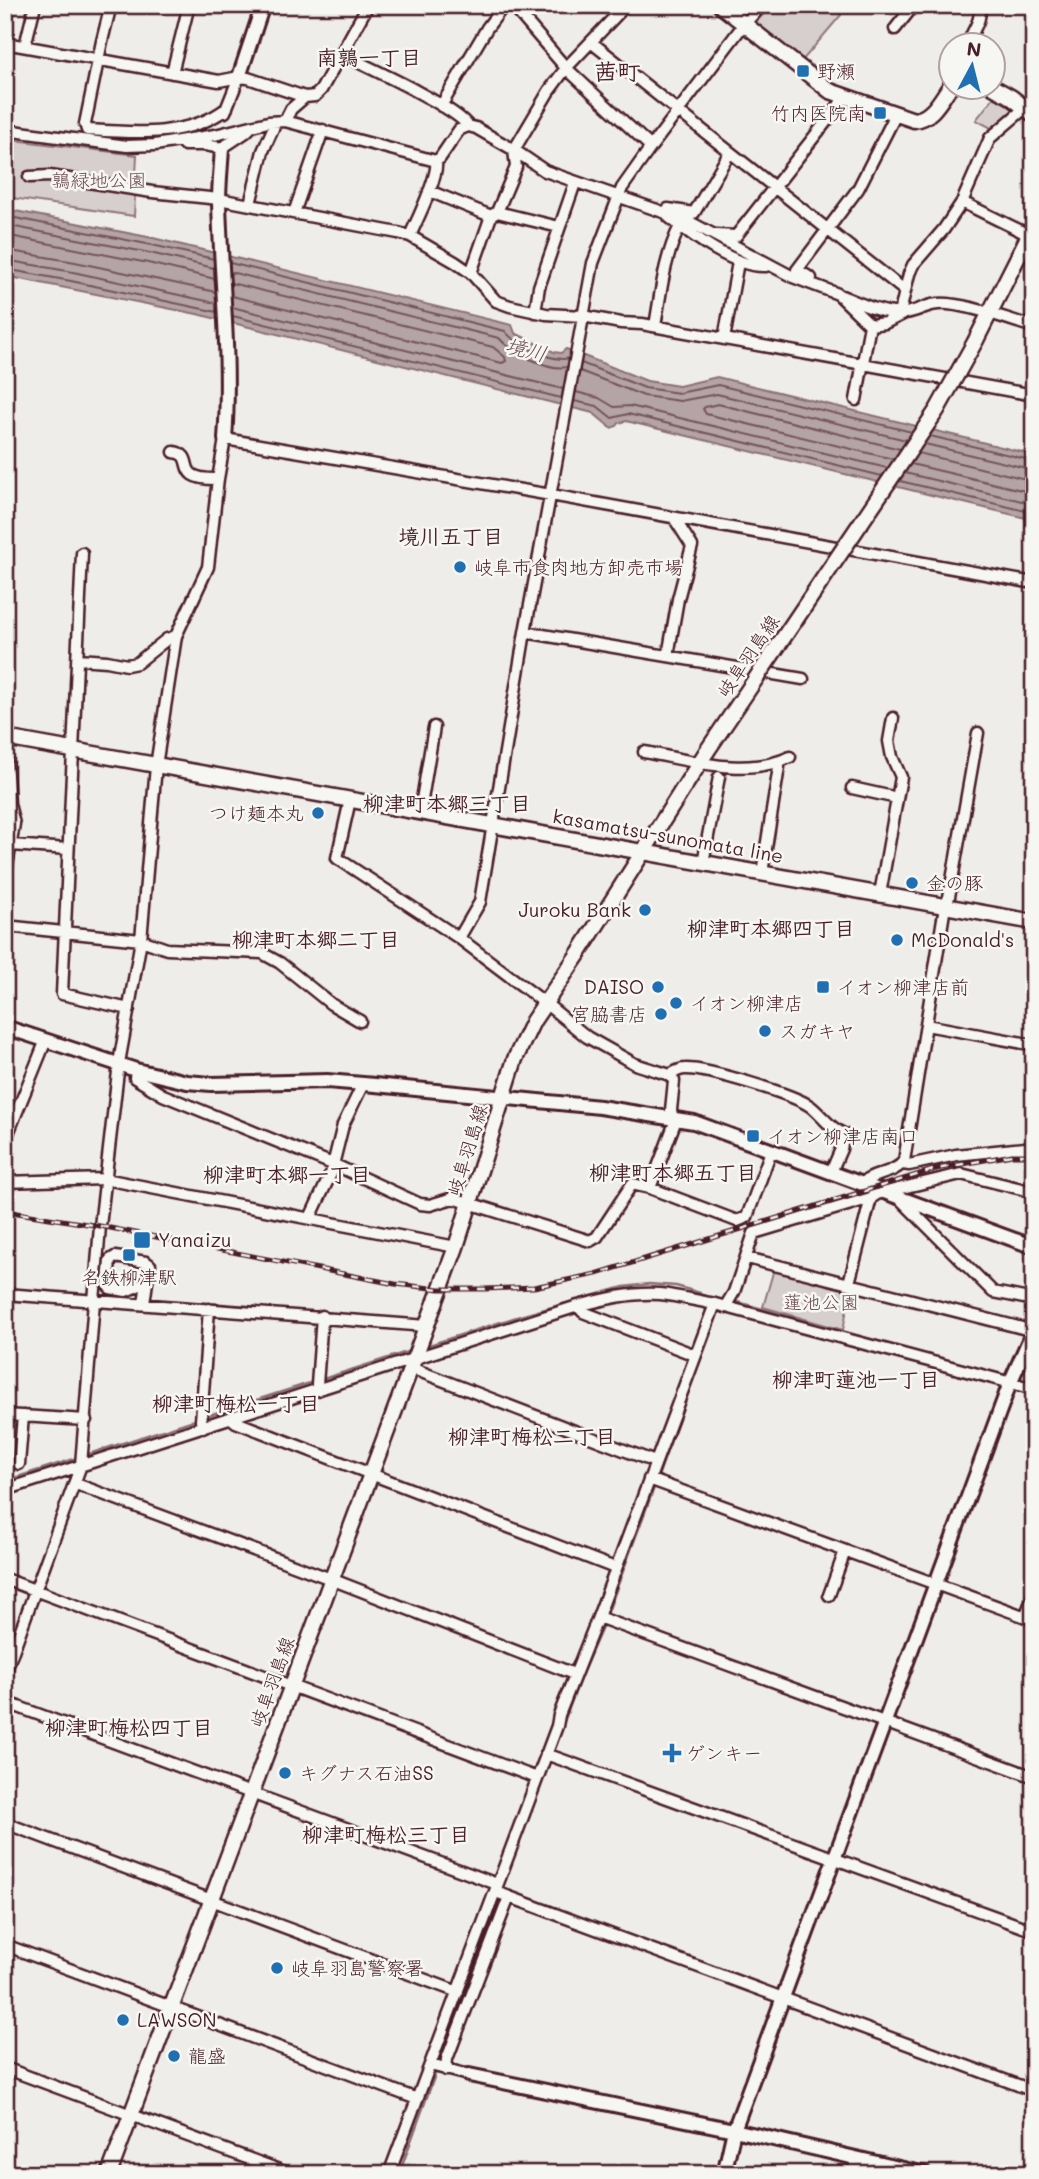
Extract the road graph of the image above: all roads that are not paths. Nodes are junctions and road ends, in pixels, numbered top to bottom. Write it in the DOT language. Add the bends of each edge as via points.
graph roads {
  1 [pos="35,5"];
  2 [pos="111,5"];
  3 [pos="189,5"];
  4 [pos="263,5"];
  5 [pos="368,5"];
  6 [pos="504,5"];
  7 [pos="512,5"];
  8 [pos="626,5"];
  9 [pos="720,5"];
  10 [pos="762,5"];
  11 [pos="914,5"];
  12 [pos="980,5"];
  13 [pos="744,24"];
  14 [pos="895,29"];
  15 [pos="973,32"];
  16 [pos="591,42"];
  17 [pos="5,43"];
  18 [pos="25,47"];
  19 [pos="341,54"];
  20 [pos="98,60"];
  21 [pos="566,68"];
  22 [pos="172,73"];
  23 [pos="239,77"];
  24 [pos="843,96"];
  25 [pos="1007,96"];
  26 [pos="305,97"];
  27 [pos="939,102"];
  28 [pos="441,106"];
  29 [pos="228,108"];
  30 [pos="678,111"];
  31 [pos="1030,111"];
  32 [pos="896,114"];
  33 [pos="280,122"];
  34 [pos="253,126"];
  35 [pos="467,126"];
  36 [pos="6,130"];
  37 [pos="323,130"];
  38 [pos="175,141"];
  39 [pos="651,147"];
  40 [pos="222,148"];
  41 [pos="514,150"];
  42 [pos="730,152"];
  43 [pos="436,161"];
  44 [pos="29,177"];
  45 [pos="575,183"];
  46 [pos="773,188"];
  47 [pos="429,191"];
  48 [pos="619,198"];
  49 [pos="219,199"];
  50 [pos="962,202"];
  51 [pos="250,204"];
  52 [pos="654,209"];
  53 [pos="294,213"];
  54 [pos="494,214"];
  55 [pos="668,214"];
  56 [pos="680,226"];
  57 [pos="559,228"];
  58 [pos="828,229"];
  59 [pos="1032,232"];
  60 [pos="715,235"];
  61 [pos="410,236"];
  62 [pos="736,236"];
  63 [pos="738,262"];
  64 [pos="764,263"];
  65 [pos="797,270"];
  66 [pos="471,273"];
  67 [pos="904,290"];
  68 [pos="838,294"];
  69 [pos="535,312"];
  70 [pos="902,313"];
  71 [pos="990,314"];
  72 [pos="583,316"];
  73 [pos="870,325"];
  74 [pos="655,326"];
  75 [pos="1034,327"];
  76 [pos="724,339"];
  77 [pos="863,364"];
  78 [pos="1034,395"];
  79 [pos="856,400"];
  80 [pos="225,439"];
  81 [pos="173,452"];
  82 [pos="218,479"];
  83 [pos="551,495"];
  84 [pos="674,518"];
  85 [pos="82,553"];
  86 [pos="1034,583"];
  87 [pos="525,632"];
  88 [pos="176,636"];
  89 [pos="668,656"];
  90 [pos="78,659"];
  91 [pos="803,679"];
  92 [pos="893,718"];
  93 [pos="434,726"];
  94 [pos="978,733"];
  95 [pos="5,738"];
  96 [pos="5,745"];
  97 [pos="72,750"];
  98 [pos="644,752"];
  99 [pos="704,756"];
  100 [pos="790,757"];
  101 [pos="778,763"];
  102 [pos="156,766"];
  103 [pos="719,777"];
  104 [pos="852,788"];
  105 [pos="897,798"];
  106 [pos="350,800"];
  107 [pos="420,812"];
  108 [pos="493,825"];
  109 [pos="11,845"];
  110 [pos="68,849"];
  111 [pos="641,852"];
  112 [pos="703,863"];
  113 [pos="762,873"];
  114 [pos="5,879"];
  115 [pos="880,894"];
  116 [pos="945,906"];
  117 [pos="1034,922"];
  118 [pos="5,926"];
  119 [pos="64,932"];
  120 [pos="459,938"];
  121 [pos="141,940"];
  122 [pos="545,1003"];
  123 [pos="129,1009"];
  124 [pos="360,1021"];
  125 [pos="926,1025"];
  126 [pos="5,1027"];
  127 [pos="46,1040"];
  128 [pos="1034,1045"];
  129 [pos="119,1063"];
  130 [pos="135,1070"];
  131 [pos="670,1075"];
  132 [pos="363,1084"];
  133 [pos="503,1098"];
  134 [pos="672,1118"];
  135 [pos="5,1141"];
  136 [pos="1034,1147"];
  137 [pos="771,1151"];
  138 [pos="903,1164"];
  139 [pos="334,1165"];
  140 [pos="831,1172"];
  141 [pos="105,1179"];
  142 [pos="5,1182"];
  143 [pos="861,1184"];
  144 [pos="650,1188"];
  145 [pos="1034,1192"];
  146 [pos="892,1195"];
  147 [pos="871,1198"];
  148 [pos="471,1203"];
  149 [pos="310,1218"];
  150 [pos="456,1247"];
  151 [pos="1034,1247"];
  152 [pos="747,1258"];
  153 [pos="147,1282"];
  154 [pos="849,1283"];
  155 [pos="5,1294"];
  156 [pos="94,1300"];
  157 [pos="1034,1300"];
  158 [pos="144,1304"];
  159 [pos="578,1306"];
  160 [pos="720,1306"];
  161 [pos="209,1309"];
  162 [pos="322,1317"];
  163 [pos="427,1326"];
  164 [pos="1033,1330"];
  165 [pos="695,1355"];
  166 [pos="412,1364"];
  167 [pos="1010,1382"];
  168 [pos="1034,1389"];
  169 [pos="318,1390"];
  170 [pos="5,1415"];
  171 [pos="23,1416"];
  172 [pos="231,1418"];
  173 [pos="86,1420"];
  174 [pos="203,1427"];
  175 [pos="655,1462"];
  176 [pos="19,1464"];
  177 [pos="82,1465"];
  178 [pos="371,1474"];
  179 [pos="649,1479"];
  180 [pos="76,1484"];
  181 [pos="5,1490"];
  182 [pos="845,1551"];
  183 [pos="615,1568"];
  184 [pos="5,1579"];
  185 [pos="331,1579"];
  186 [pos="934,1584"];
  187 [pos="36,1590"];
  188 [pos="1034,1594"];
  189 [pos="829,1595"];
  190 [pos="598,1617"];
  191 [pos="1029,1618"];
  192 [pos="5,1673"];
  193 [pos="574,1674"];
  194 [pos="291,1686"];
  195 [pos="5,1702"];
  196 [pos="884,1721"];
  197 [pos="546,1754"];
  198 [pos="1034,1777"];
  199 [pos="537,1778"];
  200 [pos="251,1793"];
  201 [pos="5,1823"];
  202 [pos="833,1859"];
  203 [pos="496,1888"];
  204 [pos="509,1897"];
  205 [pos="211,1900"];
  206 [pos="1034,1931"];
  207 [pos="5,1945"];
  208 [pos="458,1992"];
  209 [pos="783,1998"];
  210 [pos="172,2007"];
  211 [pos="430,2065"];
  212 [pos="5,2068"];
  213 [pos="446,2070"];
  214 [pos="469,2075"];
  215 [pos="1034,2091"];
  216 [pos="417,2099"];
  217 [pos="131,2116"];
  218 [pos="734,2130"];
  219 [pos="857,2158"];
  220 [pos="877,2168"];
  221 [pos="109,2174"];
  222 [pos="290,2174"];
  223 [pos="389,2174"];
  224 [pos="724,2174"];
  225 [pos="854,2174"];
  226 [pos="925,2174"];
  1 -- 18 [label="street"];
  2 -- 20 [label="street"];
  3 -- 22 [label="street"];
  4 -- 23 [label="street"];
  5 -- 19 [label="street"];
  6 -- 28 [label="street"];
  7 -- 21 [label="street"];
  8 -- 16 [label="street"];
  9 -- 13 [label="main road"];
  10 -- 13 [label="street"];
  11 -- 14 [label="street"];
  12 -- 15 [label="street" via="981,18"];
  13 -- 24 [label="main road" via="830,91"];
  13 -- 30 [label="street"];
  16 -- 21 [label="street"];
  16 -- 30 [label="street"];
  17 -- 18 [label="street"];
  18 -- 20 [label="street"];
  19 -- 26 [label="street" via="321,90"];
  19 -- 28 [label="street"];
  20 -- 22 [label="street"];
  20 -- 29 [label="street" via="87,130 159,131 196,125"];
  21 -- 39 [label="street"];
  21 -- 41 [label="street"];
  22 -- 23 [label="street" via="219,81"];
  23 -- 26 [label="street"];
  23 -- 29 [label="street"];
  24 -- 32 [label="main road"];
  24 -- 46 [label="street"];
  25 -- 31 [label="main road"];
  26 -- 33 [label="street"];
  27 -- 32 [label="main road" via="923,120"];
  28 -- 35 [label="street"];
  29 -- 38 [label="street" via="221,120"];
  30 -- 39 [label="street"];
  30 -- 42 [label="street"];
  31 -- 50 [label="street" via="990,138"];
  32 -- 58 [label="street" via="858,189"];
  33 -- 34 [label="street"];
  33 -- 37 [label="street"];
  33 -- 51 [label="street" via="263,151"];
  34 -- 38 [label="street"];
  34 -- 40 [label="street"];
  35 -- 41 [label="street"];
  35 -- 43 [label="street"];
  36 -- 38 [label="street" via="127,146"];
  37 -- 43 [label="street"];
  37 -- 53 [label="street"];
  38 -- 40 [label="street" via="178,145"];
  39 -- 48 [label="street"];
  40 -- 49 [label="street"];
  41 -- 45 [label="street" via="545,171"];
  41 -- 54 [label="street" via="516,167"];
  42 -- 46 [label="street"];
  42 -- 52 [label="street" via="694,213"];
  43 -- 47 [label="street"];
  44 -- 49 [label="street"];
  45 -- 48 [label="street"];
  45 -- 57 [label="street"];
  46 -- 58 [label="street"];
  46 -- 62 [label="street"];
  47 -- 54 [label="street"];
  47 -- 61 [label="street"];
  48 -- 52 [label="street"];
  48 -- 72 [label="street" via="593,263"];
  49 -- 51 [label="street"];
  49 -- 80 [label="street" via="228,402"];
  50 -- 59 [label="street"];
  50 -- 67 [label="street" via="913,265"];
  51 -- 53 [label="street"];
  52 -- 55 [label="street"];
  53 -- 61 [label="street"];
  54 -- 57 [label="street"];
  54 -- 66 [label="street"];
  55 -- 56 [label="street"];
  55 -- 60 [label="street"];
  56 -- 63 [label="street"];
  56 -- 74 [label="street" via="666,260"];
  57 -- 69 [label="street"];
  58 -- 65 [label="street"];
  58 -- 67 [label="street"];
  59 -- 71 [label="main road, 岐阜羽島線"];
  60 -- 62 [label="street"];
  60 -- 64 [label="street"];
  61 -- 66 [label="street"];
  62 -- 64 [label="street"];
  63 -- 64 [label="street" via="763,267"];
  63 -- 76 [label="street"];
  64 -- 65 [label="street"];
  64 -- 68 [label="street"];
  65 -- 68 [label="street"];
  66 -- 69 [label="street" via="496,301"];
  67 -- 70 [label="street"];
  68 -- 70 [label="street"];
  68 -- 73 [label="street"];
  69 -- 72 [label="street"];
  70 -- 71 [label="street" via="929,304 949,304"];
  70 -- 73 [label="street"];
  71 -- 75 [label="street"];
  71 -- 99 [label="main road, 岐阜羽島線, bridge" via="937,410"];
  72 -- 74 [label="street"];
  72 -- 83 [label="street"];
  73 -- 77 [label="street"];
  74 -- 76 [label="street"];
  76 -- 77 [label="street"];
  77 -- 78 [label="street"];
  77 -- 79 [label="street"];
  80 -- 82 [label="street"];
  80 -- 83 [label="street"];
  81 -- 82 [label="street" via="185,457 190,474"];
  82 -- 88 [label="street" via="208,567"];
  83 -- 84 [label="street"];
  83 -- 87 [label="street"];
  84 -- 86 [label="street"];
  84 -- 89 [label="street" via="692,546"];
  85 -- 90 [label="street"];
  87 -- 89 [label="street"];
  87 -- 108 [label="street"];
  88 -- 90 [label="street" via="137,663"];
  88 -- 102 [label="street"];
  89 -- 91 [label="street"];
  90 -- 97 [label="street"];
  92 -- 105 [label="street" via="889,741 901,777"];
  93 -- 107 [label="street"];
  94 -- 116 [label="street"];
  95 -- 97 [label="main road, kasamatsu-sunomata line"];
  96 -- 109 [label="street" via="14,824"];
  97 -- 102 [label="main road, kasamatsu-sunomata line"];
  97 -- 110 [label="street"];
  98 -- 99 [label="street"];
  99 -- 101 [label="street" via="732,766"];
  99 -- 111 [label="main road, 岐阜羽島線"];
  100 -- 101 [label="street"];
  101 -- 113 [label="street"];
  102 -- 106 [label="main road, kasamatsu-sunomata line"];
  102 -- 121 [label="street"];
  103 -- 112 [label="street"];
  104 -- 105 [label="street"];
  105 -- 115 [label="street"];
  106 -- 107 [label="main road, kasamatsu-sunomata line"];
  106 -- 120 [label="street" via="337,858"];
  107 -- 108 [label="main road, kasamatsu-sunomata line"];
  108 -- 111 [label="main road, kasamatsu-sunomata line"];
  108 -- 120 [label="street" via="480,902"];
  109 -- 110 [label="street"];
  109 -- 114 [label="street"];
  110 -- 119 [label="street"];
  111 -- 112 [label="main road, kasamatsu-sunomata line"];
  111 -- 122 [label="main road, 岐阜羽島線"];
  112 -- 113 [label="main road, kasamatsu-sunomata line"];
  113 -- 115 [label="main road, kasamatsu-sunomata line"];
  115 -- 116 [label="main road, kasamatsu-sunomata line"];
  116 -- 117 [label="main road, kasamatsu-sunomata line"];
  116 -- 125 [label="street"];
  118 -- 119 [label="street"];
  119 -- 121 [label="street"];
  119 -- 123 [label="street" via="62,994"];
  120 -- 122 [label="street"];
  121 -- 123 [label="street"];
  121 -- 124 [label="street" via="167,949 262,953"];
  122 -- 131 [label="street" via="610,1052"];
  122 -- 133 [label="main road, 岐阜羽島線" via="525,1036"];
  123 -- 129 [label="street"];
  125 -- 128 [label="street"];
  125 -- 138 [label="street"];
  126 -- 127 [label="street"];
  127 -- 129 [label="street"];
  127 -- 135 [label="street"];
  129 -- 130 [label="street"];
  129 -- 141 [label="street"];
  130 -- 132 [label="street" via="211,1084"];
  130 -- 139 [label="street" via="135,1078 163,1095"];
  131 -- 134 [label="street" via="674,1081"];
  131 -- 140 [label="street" via="684,1069 713,1072 810,1106 844,1134"];
  132 -- 133 [label="street"];
  132 -- 139 [label="street" via="343,1125"];
  133 -- 134 [label="street"];
  133 -- 148 [label="main road, 岐阜羽島線"];
  134 -- 137 [label="street"];
  134 -- 144 [label="street" via="674,1125"];
  136 -- 138 [label="street"];
  137 -- 140 [label="street"];
  137 -- 144 [label="street" via="747,1217 737,1221"];
  138 -- 143 [label="street"];
  139 -- 148 [label="street" via="420,1204 453,1198"];
  139 -- 149 [label="street"];
  140 -- 143 [label="street"];
  141 -- 142 [label="street"];
  141 -- 149 [label="street"];
  141 -- 156 [label="street"];
  143 -- 146 [label="street"];
  144 -- 148 [label="street" via="632,1184 590,1241"];
  145 -- 146 [label="street" via="961,1174"];
  146 -- 147 [label="street"];
  146 -- 151 [label="street"];
  146 -- 157 [label="street" via="993,1292"];
  147 -- 152 [label="street" via="754,1233"];
  147 -- 154 [label="street"];
  148 -- 150 [label="main road, 岐阜羽島線"];
  149 -- 150 [label="street"];
  150 -- 163 [label="main road, 岐阜羽島線"];
  152 -- 154 [label="street"];
  152 -- 160 [label="street" via="734,1292"];
  153 -- 153 [label="street" via="126,1291 110,1288 110,1261 115,1257 146,1262 150,1265"];
  153 -- 158 [label="street"];
  154 -- 164 [label="street"];
  155 -- 156 [label="street"];
  156 -- 158 [label="street"];
  156 -- 173 [label="street"];
  158 -- 161 [label="street"];
  159 -- 160 [label="street" via="637,1294 662,1294"];
  159 -- 165 [label="street" via="583,1312"];
  159 -- 166 [label="street"];
  160 -- 165 [label="street"];
  160 -- 167 [label="street"];
  161 -- 162 [label="street"];
  161 -- 174 [label="street"];
  162 -- 163 [label="street"];
  162 -- 169 [label="street"];
  163 -- 166 [label="main road, 岐阜羽島線"];
  164 -- 167 [label="street"];
  165 -- 175 [label="street"];
  166 -- 169 [label="street"];
  166 -- 175 [label="street"];
  166 -- 178 [label="main road, 岐阜羽島線"];
  167 -- 168 [label="street"];
  167 -- 186 [label="street"];
  169 -- 172 [label="street"];
  170 -- 171 [label="street"];
  171 -- 173 [label="street"];
  171 -- 176 [label="street"];
  172 -- 174 [label="street"];
  172 -- 178 [label="street"];
  173 -- 177 [label="street"];
  174 -- 177 [label="street"];
  175 -- 179 [label="street"];
  177 -- 180 [label="street"];
  177 -- 181 [label="street"];
  178 -- 183 [label="street"];
  178 -- 185 [label="main road, 岐阜羽島線"];
  179 -- 182 [label="street"];
  179 -- 183 [label="street"];
  180 -- 185 [label="street"];
  180 -- 187 [label="street"];
  182 -- 186 [label="street"];
  182 -- 189 [label="street"];
  183 -- 190 [label="street"];
  184 -- 187 [label="street"];
  185 -- 193 [label="street"];
  185 -- 194 [label="main road, 岐阜羽島線"];
  186 -- 191 [label="street"];
  186 -- 196 [label="street"];
  187 -- 192 [label="street"];
  187 -- 194 [label="street"];
  188 -- 191 [label="street"];
  190 -- 193 [label="street"];
  190 -- 196 [label="street"];
  193 -- 197 [label="street"];
  194 -- 199 [label="street"];
  194 -- 200 [label="main road, 岐阜羽島線"];
  195 -- 200 [label="street"];
  196 -- 198 [label="street"];
  196 -- 202 [label="street"];
  197 -- 199 [label="street"];
  197 -- 202 [label="street"];
  199 -- 203 [label="street"];
  200 -- 203 [label="street"];
  200 -- 205 [label="main road, 岐阜羽島線"];
  201 -- 205 [label="street"];
  202 -- 206 [label="street"];
  202 -- 209 [label="street"];
  203 -- 204 [label="street"];
  203 -- 208 [label="street"];
  204 -- 209 [label="street"];
  204 -- 213 [label="street"];
  205 -- 208 [label="street"];
  205 -- 210 [label="main road, 岐阜羽島線"];
  207 -- 210 [label="street"];
  208 -- 211 [label="street"];
  209 -- 215 [label="street"];
  209 -- 218 [label="street"];
  210 -- 216 [label="street"];
  210 -- 217 [label="main road, 岐阜羽島線"];
  211 -- 213 [label="street"];
  211 -- 216 [label="street"];
  212 -- 217 [label="street"];
  213 -- 214 [label="street"];
  214 -- 218 [label="street"];
  216 -- 223 [label="street"];
  217 -- 221 [label="main road, 岐阜羽島線"];
  217 -- 222 [label="street"];
  218 -- 219 [label="street"];
  218 -- 224 [label="street"];
  219 -- 220 [label="street"];
  219 -- 225 [label="street"];
  220 -- 226 [label="street"];
}
